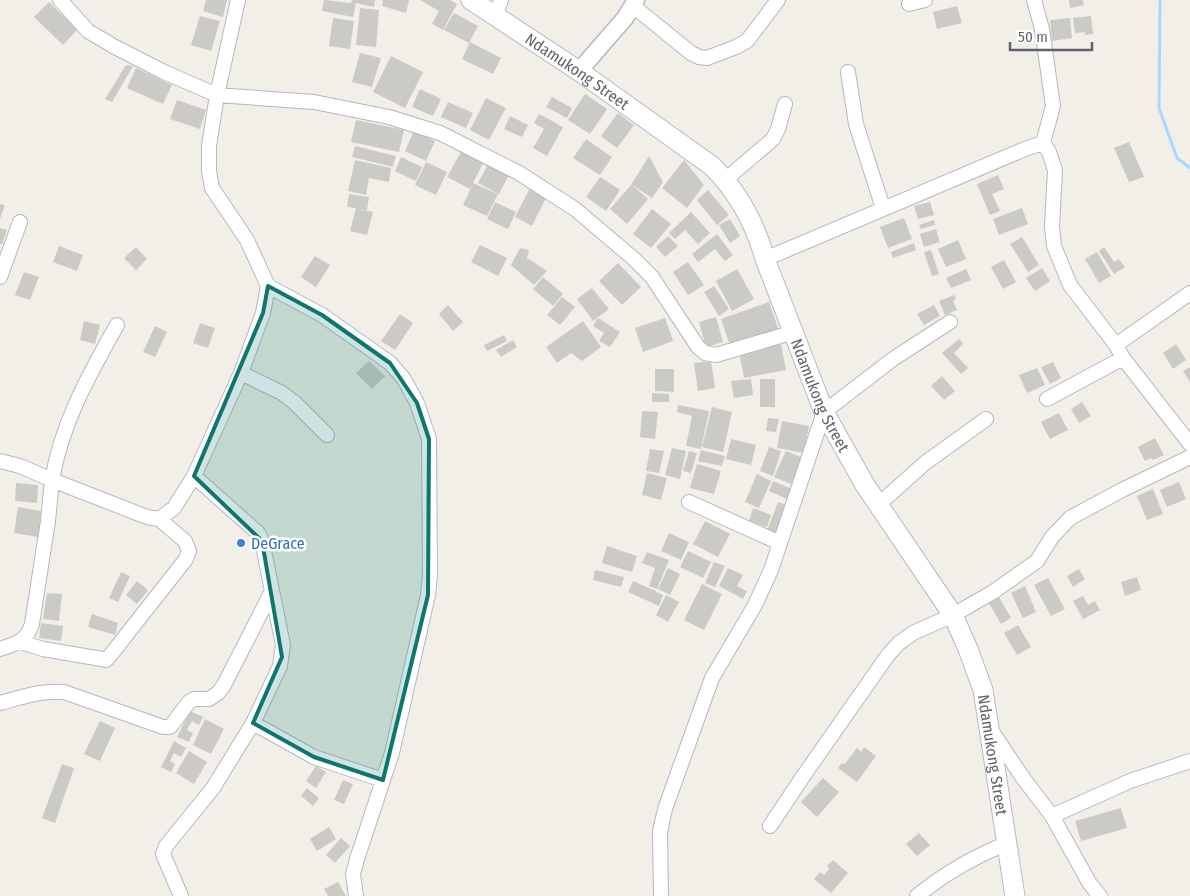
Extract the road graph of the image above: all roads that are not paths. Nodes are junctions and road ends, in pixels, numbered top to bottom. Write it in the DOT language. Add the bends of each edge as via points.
graph roads {
  1 [pos="60,0"];
  2 [pos="238,0"];
  3 [pos="471,0"];
  4 [pos="778,0"];
  5 [pos="925,0"];
  6 [pos="1034,0"];
  7 [pos="634,3"];
  8 [pos="909,4"];
  9 [pos="498,8"];
  10 [pos="579,71"];
  11 [pos="848,72"];
  12 [pos="216,95"];
  13 [pos="785,104"];
  14 [pos="1044,143"];
  15 [pos="725,180"];
  16 [pos="883,208"];
  17 [pos="20,222"];
  18 [pos="765,259"];
  19 [pos="0,277"];
  20 [pos="268,286"];
  21 [pos="1190,293"];
  22 [pos="950,322"];
  23 [pos="117,325"];
  24 [pos="794,332"];
  25 [pos="1116,345"];
  26 [pos="1123,358"];
  27 [pos="241,373"];
  28 [pos="1047,399"];
  29 [pos="824,412"];
  30 [pos="986,419"];
  31 [pos="327,435"];
  32 [pos="1190,444"];
  33 [pos="1190,456"];
  34 [pos="0,461"];
  35 [pos="194,476"];
  36 [pos="52,480"];
  37 [pos="689,502"];
  38 [pos="878,505"];
  39 [pos="159,519"];
  40 [pos="780,543"];
  41 [pos="272,591"];
  42 [pos="953,615"];
  43 [pos="21,642"];
  44 [pos="0,649"];
  45 [pos="0,703"];
  46 [pos="253,723"];
  47 [pos="990,728"];
  48 [pos="1190,761"];
  49 [pos="384,780"];
  50 [pos="1052,816"];
  51 [pos="770,826"];
  52 [pos="1008,843"];
  53 [pos="182,896"];
  54 [pos="356,896"];
  55 [pos="660,896"];
  56 [pos="917,896"];
  57 [pos="1015,896"];
  58 [pos="1100,896"];
  1 -- 12 [label="street" via="88,31 164,72"];
  2 -- 12 [label="street"];
  3 -- 9 [label="main road, Ndamukong Street"];
  4 -- 7 [label="street" via="747,41 707,58 691,52"];
  5 -- 8 [label="street"];
  6 -- 14 [label="street" via="1042,29 1053,106"];
  7 -- 10 [label="street"];
  9 -- 10 [label="main road, Ndamukong Street"];
  10 -- 15 [label="main road, Ndamukong Street" via="712,166"];
  11 -- 16 [label="street" via="856,124"];
  12 -- 20 [label="street" via="209,146 212,188 247,240"];
  12 -- 24 [label="street" via="314,102 389,117 440,133 519,173 575,209 634,259 652,277 705,353 716,355"];
  13 -- 15 [label="street" via="773,139"];
  14 -- 16 [label="street"];
  14 -- 25 [label="street" via="1054,170 1054,246 1070,285"];
  15 -- 18 [label="main road, Ndamukong Street" via="746,210"];
  16 -- 18 [label="street"];
  17 -- 19 [label="street"];
  18 -- 24 [label="main road, Ndamukong Street"];
  20 -- 27 [label="street" via="263,313"];
  20 -- 49 [label="street" via="322,314 390,364 404,379 417,403 429,439 428,595"];
  21 -- 25 [label="street"];
  22 -- 29 [label="street" via="893,359"];
  23 -- 36 [label="street" via="76,401 57,452"];
  24 -- 29 [label="main road, Ndamukong Street"];
  25 -- 26 [label="street"];
  26 -- 28 [label="street"];
  26 -- 32 [label="street"];
  27 -- 31 [label="street" via="296,402"];
  27 -- 35 [label="street"];
  29 -- 38 [label="main road, Ndamukong Street"];
  29 -- 40 [label="street"];
  30 -- 38 [label="street" via="925,463"];
  33 -- 42 [label="street" via="1070,518 1052,537 1037,561"];
  34 -- 36 [label="street"];
  35 -- 39 [label="street" via="174,508"];
  35 -- 41 [label="street" via="258,533"];
  36 -- 39 [label="street"];
  36 -- 43 [label="street" via="32,624 29,634"];
  37 -- 40 [label="street"];
  38 -- 42 [label="main road, Ndamukong Street"];
  39 -- 43 [label="street" via="186,541 189,551 110,657 106,660"];
  40 -- 55 [label="street" via="755,605 712,678 665,809 660,832"];
  41 -- 45 [label="street" via="218,693 209,699 189,702 170,726 163,727 64,692 36,692"];
  41 -- 46 [label="street" via="283,645 282,657"];
  42 -- 47 [label="main road, Ndamukong Street" via="983,690"];
  42 -- 51 [label="street" via="913,633 888,655"];
  43 -- 44 [label="street"];
  46 -- 49 [label="street" via="314,757"];
  46 -- 53 [label="street" via="213,788 166,846 163,854"];
  47 -- 50 [label="street"];
  47 -- 52 [label="main road, Ndamukong Street"];
  48 -- 50 [label="street" via="1130,781"];
  49 -- 54 [label="street" via="353,874"];
  50 -- 58 [label="street"];
  52 -- 56 [label="street" via="959,866"];
  52 -- 57 [label="main road, Ndamukong Street"];
}
